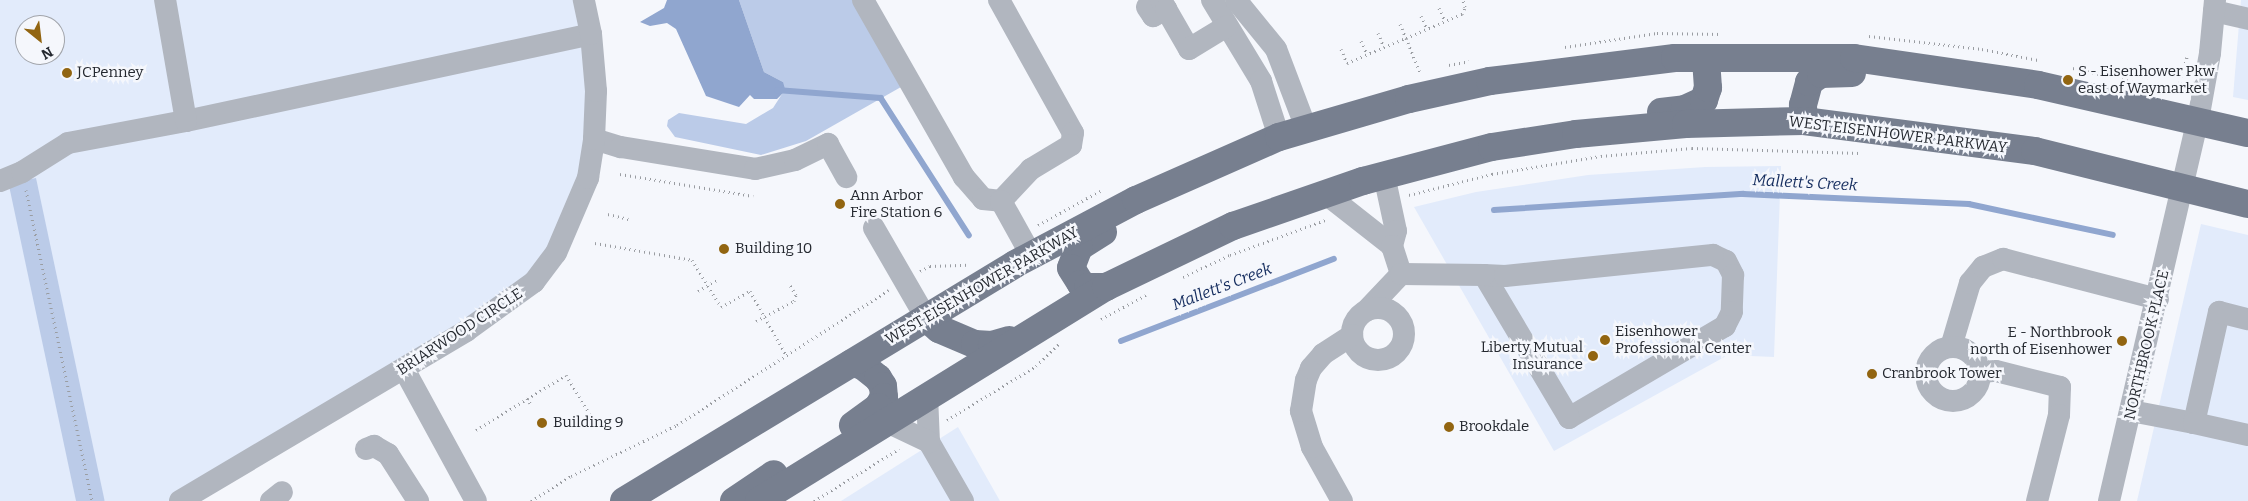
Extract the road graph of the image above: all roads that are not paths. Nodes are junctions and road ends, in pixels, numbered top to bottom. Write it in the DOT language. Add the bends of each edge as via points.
graph roads {
  1 [pos="165,0"];
  2 [pos="584,0"];
  3 [pos="864,0"];
  4 [pos="999,0"];
  5 [pos="1212,0"];
  6 [pos="1236,0"];
  7 [pos="1158,5"];
  8 [pos="2214,5"];
  9 [pos="2245,12"];
  10 [pos="1227,26"];
  11 [pos="591,34"];
  12 [pos="1706,58"];
  13 [pos="2038,85"];
  14 [pos="2198,120"];
  15 [pos="186,121"];
  16 [pos="1804,121"];
  17 [pos="1306,128"];
  18 [pos="2248,133"];
  19 [pos="594,139"];
  20 [pos="1268,141"];
  21 [pos="1492,147"];
  22 [pos="846,177"];
  23 [pos="0,181"];
  24 [pos="1386,188"];
  25 [pos="2183,189"];
  26 [pos="1326,194"];
  27 [pos="1001,201"];
  28 [pos="2248,204"];
  29 [pos="874,228"];
  30 [pos="1025,245"];
  31 [pos="1392,246"];
  32 [pos="1401,274"];
  33 [pos="1484,275"];
  34 [pos="1106,287"];
  35 [pos="2158,298"];
  36 [pos="1367,310"];
  37 [pos="926,318"];
  38 [pos="2248,319"];
  39 [pos="1352,335"];
  40 [pos="1021,337"];
  41 [pos="1951,347"];
  42 [pos="852,364"];
  43 [pos="404,369"];
  44 [pos="1980,372"];
  45 [pos="827,377"];
  46 [pos="927,395"];
  47 [pos="2131,411"];
  48 [pos="885,421"];
  49 [pos="2194,424"];
  50 [pos="2248,435"];
  51 [pos="929,442"];
  52 [pos="366,449"];
  53 [pos="180,501"];
  54 [pos="418,501"];
  55 [pos="476,501"];
  56 [pos="624,501"];
  57 [pos="657,501"];
  58 [pos="734,501"];
  59 [pos="760,501"];
  60 [pos="963,501"];
  61 [pos="1342,501"];
  62 [pos="2037,501"];
  63 [pos="2109,501"];
  1 -- 15 [label="street"];
  2 -- 11 [label="street, BRIARWOOD CIRCLE"];
  3 -- 27 [label="street" via="964,177 983,199"];
  4 -- 27 [label="street" via="1073,133 1071,145 1031,169"];
  5 -- 10 [label="street"];
  6 -- 17 [label="street" via="1276,49"];
  7 -- 10 [label="street" via="1189,49"];
  8 -- 9 [label="street"];
  8 -- 14 [label="street, NORTHBROOK PLACE"];
  10 -- 20 [label="street" via="1261,81"];
  11 -- 15 [label="street"];
  11 -- 19 [label="street, BRIARWOOD CIRCLE" via="596,91"];
  12 -- 13 [label="main road, WEST EISENHOWER PARKWAY" via="1854,58"];
  12 -- 17 [label="main road, WEST EISENHOWER PARKWAY" via="1569,69 1490,81"];
  12 -- 21 [label="main road" via="1706,96 1694,106 1540,126"];
  13 -- 14 [label="main road, WEST EISENHOWER PARKWAY"];
  13 -- 16 [label="main road" via="2003,90 1843,72 1821,74 1809,82 1803,105"];
  14 -- 18 [label="main road, WEST EISENHOWER PARKWAY"];
  14 -- 25 [label="street, NORTHBROOK PLACE"];
  15 -- 23 [label="street" via="68,143 22,172"];
  16 -- 21 [label="main road, WEST EISENHOWER PARKWAY" via="1686,124 1576,134"];
  16 -- 25 [label="main road, WEST EISENHOWER PARKWAY" via="2035,151"];
  17 -- 20 [label="main road, WEST EISENHOWER PARKWAY"];
  19 -- 22 [label="street" via="621,147 754,169 795,160 828,144"];
  19 -- 43 [label="street, BRIARWOOD CIRCLE" via="588,178 574,217 556,253 534,282 493,314"];
  20 -- 30 [label="main road, WEST EISENHOWER PARKWAY"];
  20 -- 34 [label="main road" via="1231,173 1138,215 1080,247 1073,256 1074,277 1088,288"];
  21 -- 24 [label="main road, WEST EISENHOWER PARKWAY"];
  24 -- 26 [label="main road, WEST EISENHOWER PARKWAY"];
  24 -- 31 [label="street" via="1396,231"];
  25 -- 28 [label="main road, WEST EISENHOWER PARKWAY"];
  25 -- 35 [label="street, NORTHBROOK PLACE"];
  26 -- 31 [label="street"];
  26 -- 34 [label="main road, WEST EISENHOWER PARKWAY" via="1234,226"];
  27 -- 30 [label="street"];
  29 -- 37 [label="street"];
  30 -- 37 [label="main road, WEST EISENHOWER PARKWAY"];
  31 -- 32 [label="street"];
  32 -- 33 [label="street"];
  32 -- 36 [label="street"];
  33 -- 33 [label="street" via="1505,276 1713,255 1726,261 1731,268 1732,312 1717,333 1570,418"];
  34 -- 40 [label="main road, WEST EISENHOWER PARKWAY"];
  35 -- 41 [label="street" via="2002,259 1983,268 1970,283"];
  35 -- 47 [label="street, NORTHBROOK PLACE"];
  36 -- 39 [label="street" via="1353,325"];
  36 -- 39 [label="street" via="1387,309 1396,315 1402,323 1402,343 1389,358 1368,358 1360,353"];
  37 -- 40 [label="main road" via="939,329 975,344 992,345"];
  37 -- 42 [label="main road, WEST EISENHOWER PARKWAY"];
  38 -- 49 [label="street" via="2219,312"];
  39 -- 61 [label="street" via="1323,354 1311,368 1301,411 1312,447"];
  40 -- 46 [label="main road, WEST EISENHOWER PARKWAY"];
  41 -- 44 [label="street" via="1971,353"];
  41 -- 44 [label="street" via="1937,353 1928,366 1926,376 1936,395 1956,401 1966,398 1974,392"];
  42 -- 45 [label="main road, WEST EISENHOWER PARKWAY"];
  42 -- 58 [label="main road" via="872,371 883,386 884,397 878,407"];
  43 -- 53 [label="street, BRIARWOOD CIRCLE"];
  43 -- 55 [label="street"];
  44 -- 62 [label="street" via="1996,371 2060,387 2059,415"];
  45 -- 56 [label="main road, WEST EISENHOWER PARKWAY"];
  45 -- 57 [label="main road" via="792,419"];
  46 -- 48 [label="main road, WEST EISENHOWER PARKWAY"];
  46 -- 51 [label="street"];
  47 -- 49 [label="street"];
  47 -- 63 [label="street, NORTHBROOK PLACE"];
  48 -- 51 [label="street"];
  48 -- 59 [label="main road, WEST EISENHOWER PARKWAY"];
  49 -- 50 [label="street"];
  51 -- 60 [label="street"];
  52 -- 54 [label="street" via="374,446 388,454"];
}
